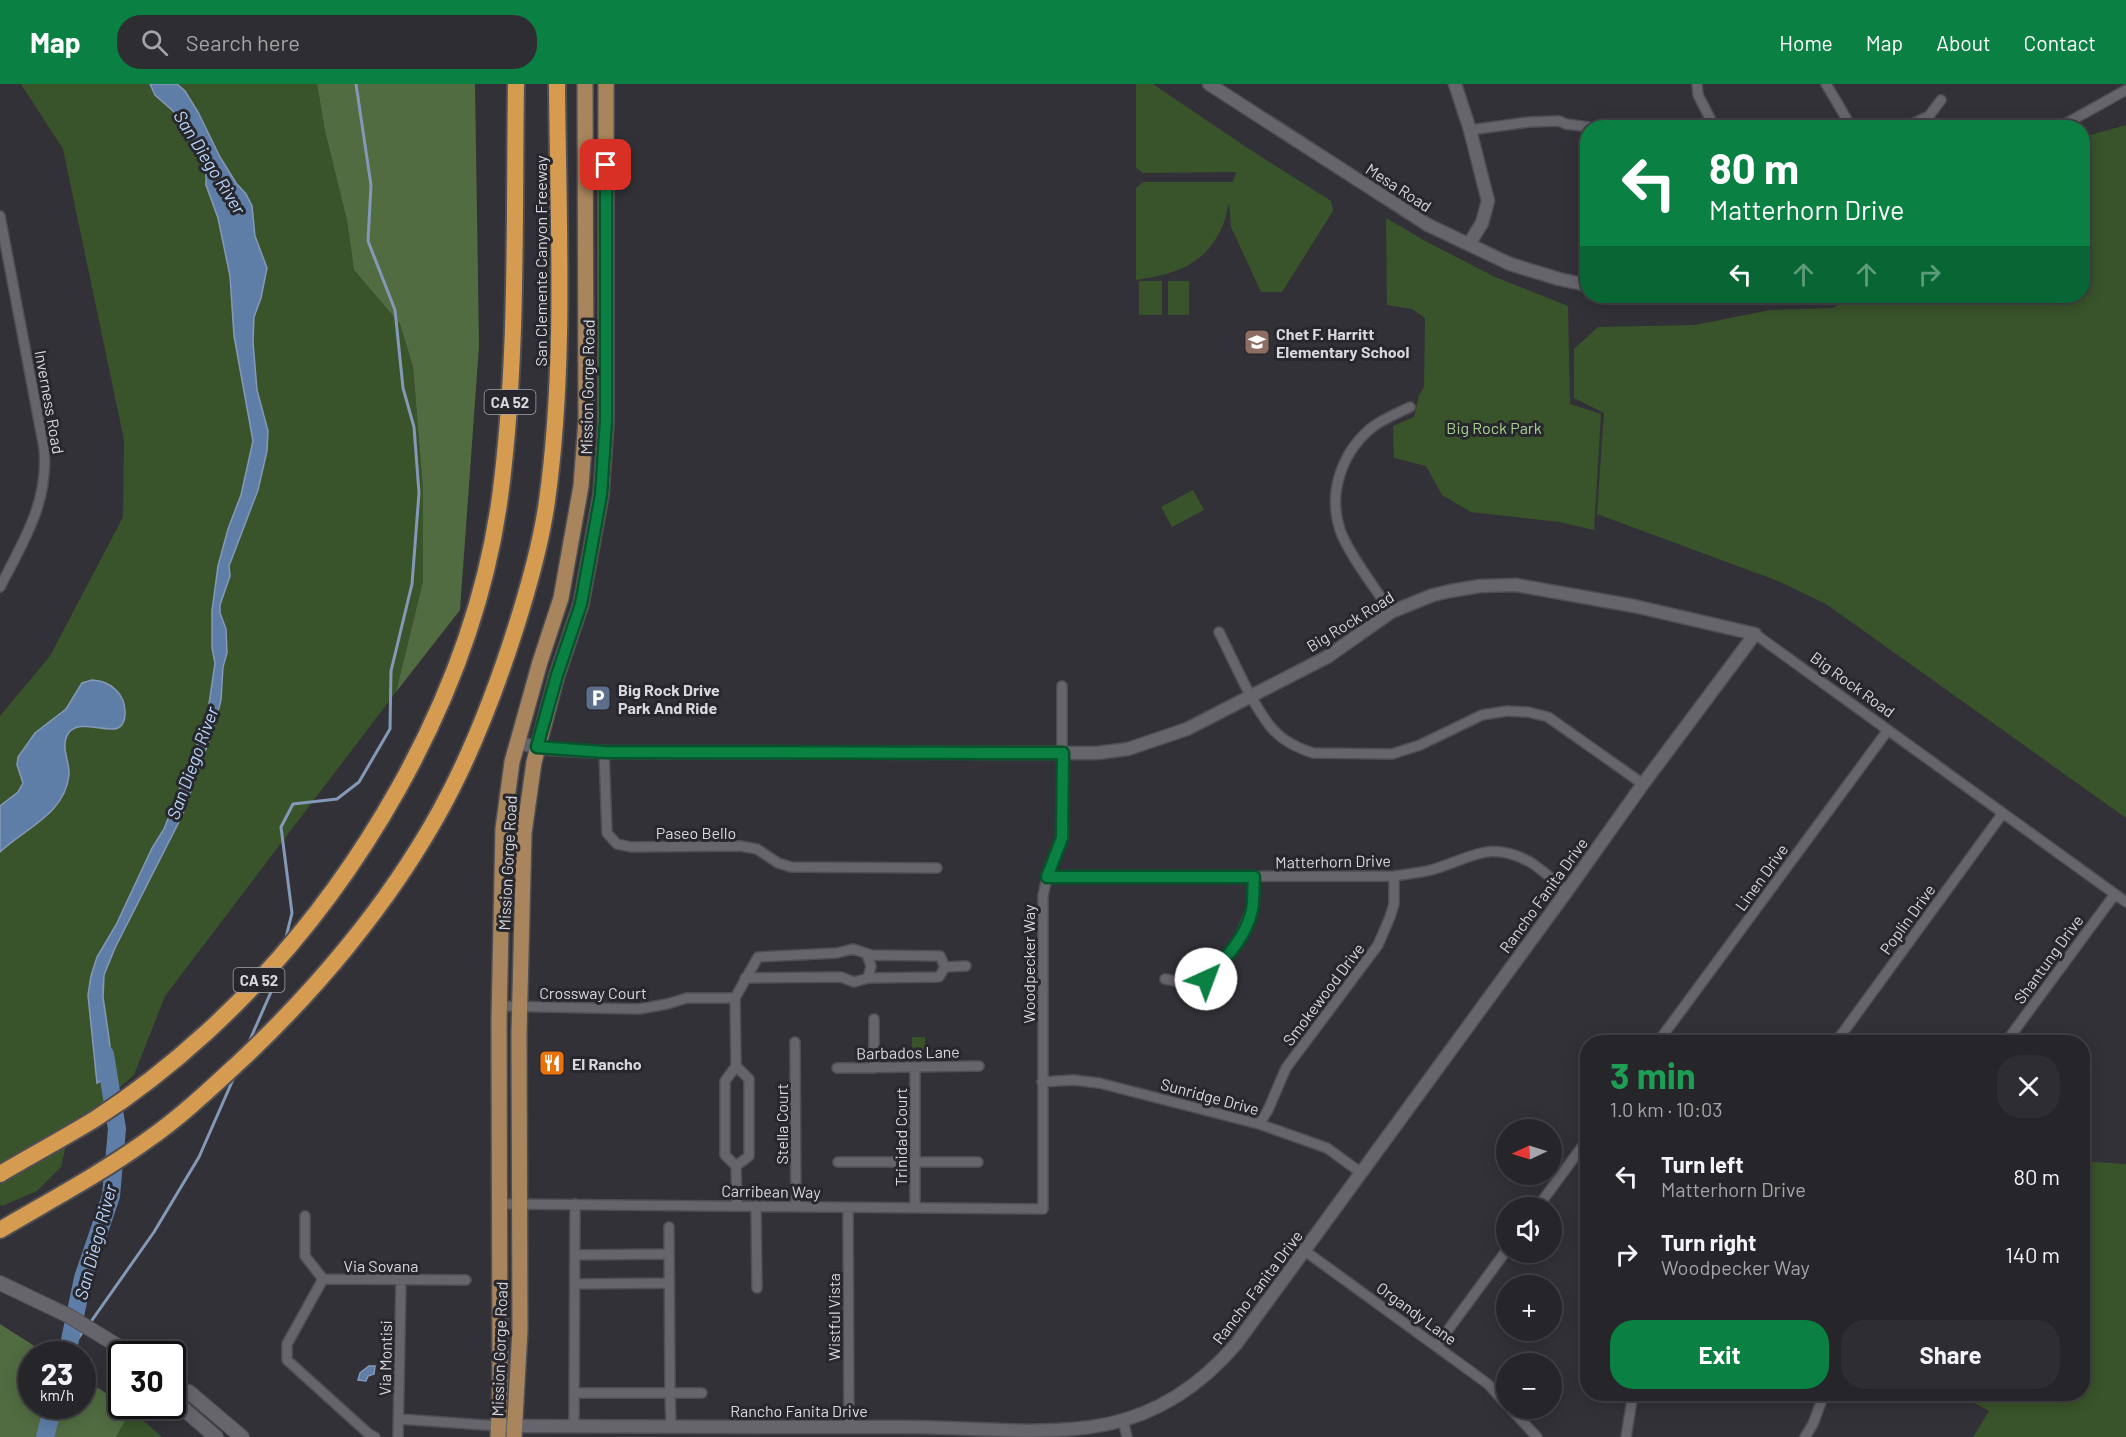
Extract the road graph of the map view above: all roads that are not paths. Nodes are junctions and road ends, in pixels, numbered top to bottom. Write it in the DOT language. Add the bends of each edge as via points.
graph roads {
  1 [pos="516,84"];
  2 [pos="557,84"];
  3 [pos="585,84"];
  4 [pos="606,84"];
  5 [pos="1209,84"];
  6 [pos="1455,84"];
  7 [pos="1697,84"];
  8 [pos="1826,84"];
  9 [pos="2126,90"];
  10 [pos="1941,100"];
  11 [pos="1711,120"];
  12 [pos="1847,120"];
  13 [pos="1921,120"];
  14 [pos="2072,120"];
  15 [pos="1580,126"];
  16 [pos="1470,130"];
  17 [pos="0,216"];
  18 [pos="1469,244"];
  19 [pos="4,249"];
  20 [pos="1580,284"];
  21 [pos="1410,406"];
  22 [pos="0,586"];
  23 [pos="1391,612"];
  24 [pos="1219,632"];
  25 [pos="1755,634"];
  26 [pos="1062,686"];
  27 [pos="1252,696"];
  28 [pos="1888,730"];
  29 [pos="517,742"];
  30 [pos="537,747"];
  31 [pos="604,752"];
  32 [pos="1063,753"];
  33 [pos="1643,784"];
  34 [pos="2003,813"];
  35 [pos="937,868"];
  36 [pos="1394,876"];
  37 [pos="1047,877"];
  38 [pos="1254,877"];
  39 [pos="1567,891"];
  40 [pos="2115,894"];
  41 [pos="2126,902"];
  42 [pos="867,954"];
  43 [pos="966,966"];
  44 [pos="945,967"];
  45 [pos="747,975"];
  46 [pos="868,978"];
  47 [pos="1165,979"];
  48 [pos="735,998"];
  49 [pos="499,1006"];
  50 [pos="520,1006"];
  51 [pos="874,1019"];
  52 [pos="1663,1035"];
  53 [pos="1841,1035"];
  54 [pos="2011,1035"];
  55 [pos="795,1042"];
  56 [pos="736,1066"];
  57 [pos="915,1066"];
  58 [pos="979,1066"];
  59 [pos="837,1068"];
  60 [pos="874,1068"];
  61 [pos="1042,1082"];
  62 [pos="499,1086"];
  63 [pos="1258,1124"];
  64 [pos="519,1134"];
  65 [pos="1580,1150"];
  66 [pos="978,1161"];
  67 [pos="838,1162"];
  68 [pos="915,1162"];
  69 [pos="736,1166"];
  70 [pos="1360,1172"];
  71 [pos="0,1174"];
  72 [pos="1546,1197"];
  73 [pos="499,1204"];
  74 [pos="519,1204"];
  75 [pos="575,1204"];
  76 [pos="737,1206"];
  77 [pos="756,1206"];
  78 [pos="796,1207"];
  79 [pos="848,1208"];
  80 [pos="915,1208"];
  81 [pos="1043,1209"];
  82 [pos="305,1216"];
  83 [pos="669,1227"];
  84 [pos="0,1230"];
  85 [pos="1305,1251"];
  86 [pos="669,1254"];
  87 [pos="575,1255"];
  88 [pos="1497,1263"];
  89 [pos="323,1279"];
  90 [pos="401,1280"];
  91 [pos="466,1280"];
  92 [pos="0,1282"];
  93 [pos="669,1283"];
  94 [pos="575,1284"];
  95 [pos="757,1288"];
  96 [pos="110,1341"];
  97 [pos="1437,1345"];
  98 [pos="186,1391"];
  99 [pos="574,1393"];
  100 [pos="702,1393"];
  101 [pos="1496,1393"];
  102 [pos="670,1394"];
  103 [pos="1632,1401"];
  104 [pos="1821,1401"];
  105 [pos="186,1411"];
  106 [pos="399,1419"];
  107 [pos="1520,1419"];
  108 [pos="1123,1420"];
  109 [pos="574,1426"];
  110 [pos="849,1427"];
  111 [pos="674,1430"];
  112 [pos="499,1431"];
  113 [pos="514,1431"];
  114 [pos="771,1432"];
  115 [pos="818,1432"];
  116 [pos="925,1432"];
  117 [pos="1044,1434"];
  118 [pos="216,1437"];
  119 [pos="242,1437"];
  120 [pos="375,1437"];
  121 [pos="398,1437"];
  122 [pos="1127,1437"];
  123 [pos="1537,1437"];
  124 [pos="1626,1437"];
  125 [pos="1805,1437"];
  1 -- 71 [label="highway, San Clemente Canyon Freeway / CA 52" via="511,394 499,501 484,576 438,711 387,810 362,849 311,920 255,985 206,1033 150,1079 98,1117"];
  2 -- 84 [label="highway, San Clemente Canyon Freeway / CA 52" via="559,328 556,415 546,503 529,584 493,694 466,759 439,812 372,915 329,970 268,1036 149,1140"];
  3 -- 29 [label="main road, Mission Gorge Road" via="586,420 581,486 561,598"];
  4 -- 30 [label="main road, Mission Gorge Road" via="606,421 601,495 581,604"];
  5 -- 18 [label="street, Mesa Road" via="1428,225"];
  6 -- 16 [label="street"];
  7 -- 11 [label="street" via="1698,95"];
  8 -- 12 [label="street"];
  9 -- 14 [label="street"];
  10 -- 13 [label="street"];
  15 -- 16 [label="street" via="1559,121"];
  16 -- 18 [label="street" via="1488,201 1482,223"];
  17 -- 19 [label="street, Inverness Road"];
  18 -- 20 [label="street, Mesa Road" via="1510,264"];
  19 -- 22 [label="street, Inverness Road" via="44,448 45,470 34,519"];
  21 -- 23 [label="street" via="1387,417 1356,444 1344,463 1335,496 1337,519 1345,541"];
  23 -- 25 [label="street, Big Rock Road" via="1450,591 1516,585 1634,606"];
  23 -- 27 [label="street, Big Rock Road" via="1327,657"];
  24 -- 27 [label="street"];
  25 -- 28 [label="street, Big Rock Road"];
  25 -- 33 [label="street, Rancho Fanita Drive"];
  26 -- 32 [label="street, Woodpecker Way"];
  27 -- 32 [label="street, Big Rock Road" via="1187,729 1140,746 1097,753"];
  27 -- 33 [label="street" via="1277,733 1313,753 1392,754 1420,746 1482,715 1507,711 1538,714 1548,717"];
  28 -- 34 [label="street, Big Rock Road"];
  28 -- 52 [label="street, Linen Drive"];
  29 -- 30 [label="street, Big Rock Road"];
  29 -- 49 [label="main road, Mission Gorge Road" via="503,829"];
  30 -- 31 [label="street, Big Rock Road"];
  30 -- 50 [label="main road, Mission Gorge Road" via="524,833"];
  31 -- 32 [label="street, Big Rock Road"];
  31 -- 35 [label="street, Paseo Bello" via="607,833 616,844 740,846 757,849 791,867"];
  32 -- 37 [label="street, Woodpecker Way" via="1062,838"];
  33 -- 39 [label="street, Rancho Fanita Drive"];
  34 -- 40 [label="street, Big Rock Road"];
  34 -- 53 [label="street, Poplin Drive"];
  36 -- 38 [label="street, Matterhorn Drive"];
  36 -- 39 [label="street, Matterhorn Drive" via="1432,869 1473,854 1505,852 1530,862"];
  36 -- 63 [label="street, Smokewood Drive" via="1394,904 1378,945 1286,1068"];
  37 -- 38 [label="street, Matterhorn Drive"];
  37 -- 61 [label="street, Woodpecker Way" via="1043,896"];
  38 -- 47 [label="street" via="1252,909 1235,948 1206,979 1191,984"];
  39 -- 70 [label="street, Rancho Fanita Drive"];
  40 -- 41 [label="street, Big Rock Road"];
  40 -- 54 [label="street, Shantung Drive"];
  42 -- 44 [label="street" via="940,956"];
  42 -- 45 [label="street" via="853,949 758,957"];
  42 -- 46 [label="street" via="871,966"];
  43 -- 44 [label="street"];
  44 -- 46 [label="street" via="939,977"];
  45 -- 46 [label="street" via="841,977 854,982"];
  45 -- 48 [label="street"];
  48 -- 50 [label="street, Crossway Court" via="687,998 639,1009"];
  48 -- 56 [label="street"];
  49 -- 50 [label="street, Crossway Court"];
  49 -- 62 [label="main road, Mission Gorge Road"];
  50 -- 64 [label="main road, Mission Gorge Road"];
  51 -- 60 [label="street"];
  55 -- 78 [label="street, Stella Court"];
  56 -- 69 [label="street" via="725,1081 725,1155"];
  56 -- 69 [label="street" via="749,1079 749,1090 748,1156"];
  57 -- 58 [label="street, Barbados Lane"];
  57 -- 60 [label="street, Barbados Lane"];
  57 -- 68 [label="street, Trinidad Court"];
  59 -- 60 [label="street, Barbados Lane"];
  61 -- 63 [label="street, Sunridge Drive" via="1099,1083"];
  61 -- 81 [label="street, Woodpecker Way"];
  62 -- 64 [label="main road" via="507,1089 509,1127"];
  62 -- 73 [label="main road, Mission Gorge Road"];
  63 -- 70 [label="street, Sunridge Drive" via="1327,1148"];
  64 -- 74 [label="main road, Mission Gorge Road"];
  65 -- 72 [label="street"];
  66 -- 68 [label="street"];
  67 -- 68 [label="street"];
  68 -- 80 [label="street, Trinidad Court"];
  69 -- 76 [label="street"];
  70 -- 85 [label="street, Rancho Fanita Drive"];
  73 -- 74 [label="street, Carribean Way"];
  73 -- 112 [label="main road, Mission Gorge Road"];
  74 -- 75 [label="street, Carribean Way"];
  74 -- 113 [label="main road, Mission Gorge Road" via="520,1330"];
  75 -- 76 [label="street, Carribean Way"];
  75 -- 87 [label="street"];
  76 -- 77 [label="street, Carribean Way"];
  77 -- 78 [label="street, Carribean Way"];
  77 -- 95 [label="street"];
  78 -- 79 [label="street, Carribean Way"];
  79 -- 80 [label="street, Carribean Way"];
  79 -- 110 [label="street, Wistful Vista"];
  80 -- 81 [label="street, Carribean Way"];
  82 -- 89 [label="street" via="305,1256"];
  83 -- 86 [label="street"];
  85 -- 97 [label="street, Organdy Lane"];
  85 -- 108 [label="street, Rancho Fanita Drive" via="1214,1368 1175,1398"];
  86 -- 87 [label="street"];
  86 -- 93 [label="street"];
  87 -- 94 [label="street"];
  88 -- 97 [label="street"];
  89 -- 90 [label="street, Via Sovana"];
  89 -- 120 [label="street, Via Sovana" via="286,1344 287,1360"];
  90 -- 91 [label="street, Via Sovana"];
  90 -- 106 [label="street, Via Montisi"];
  92 -- 96 [label="main road"];
  93 -- 94 [label="street"];
  93 -- 102 [label="street"];
  94 -- 99 [label="street"];
  97 -- 101 [label="street, Organdy Lane"];
  98 -- 119 [label="main road"];
  99 -- 102 [label="street"];
  99 -- 109 [label="street"];
  100 -- 102 [label="street"];
  102 -- 111 [label="street"];
  103 -- 124 [label="street"];
  104 -- 125 [label="street"];
  105 -- 118 [label="main road"];
  106 -- 112 [label="street"];
  106 -- 121 [label="street, Via Montisi"];
  107 -- 123 [label="street"];
  108 -- 117 [label="street, Rancho Fanita Drive"];
  108 -- 122 [label="street"];
  109 -- 111 [label="street, Rancho Fanita Drive"];
  109 -- 113 [label="street, Rancho Fanita Drive"];
  110 -- 115 [label="street, Rancho Fanita Drive"];
  110 -- 116 [label="street, Rancho Fanita Drive"];
  111 -- 114 [label="street, Rancho Fanita Drive"];
  112 -- 113 [label="street, Rancho Fanita Drive"];
  114 -- 115 [label="street, Rancho Fanita Drive"];
  116 -- 117 [label="street, Rancho Fanita Drive"];
}
